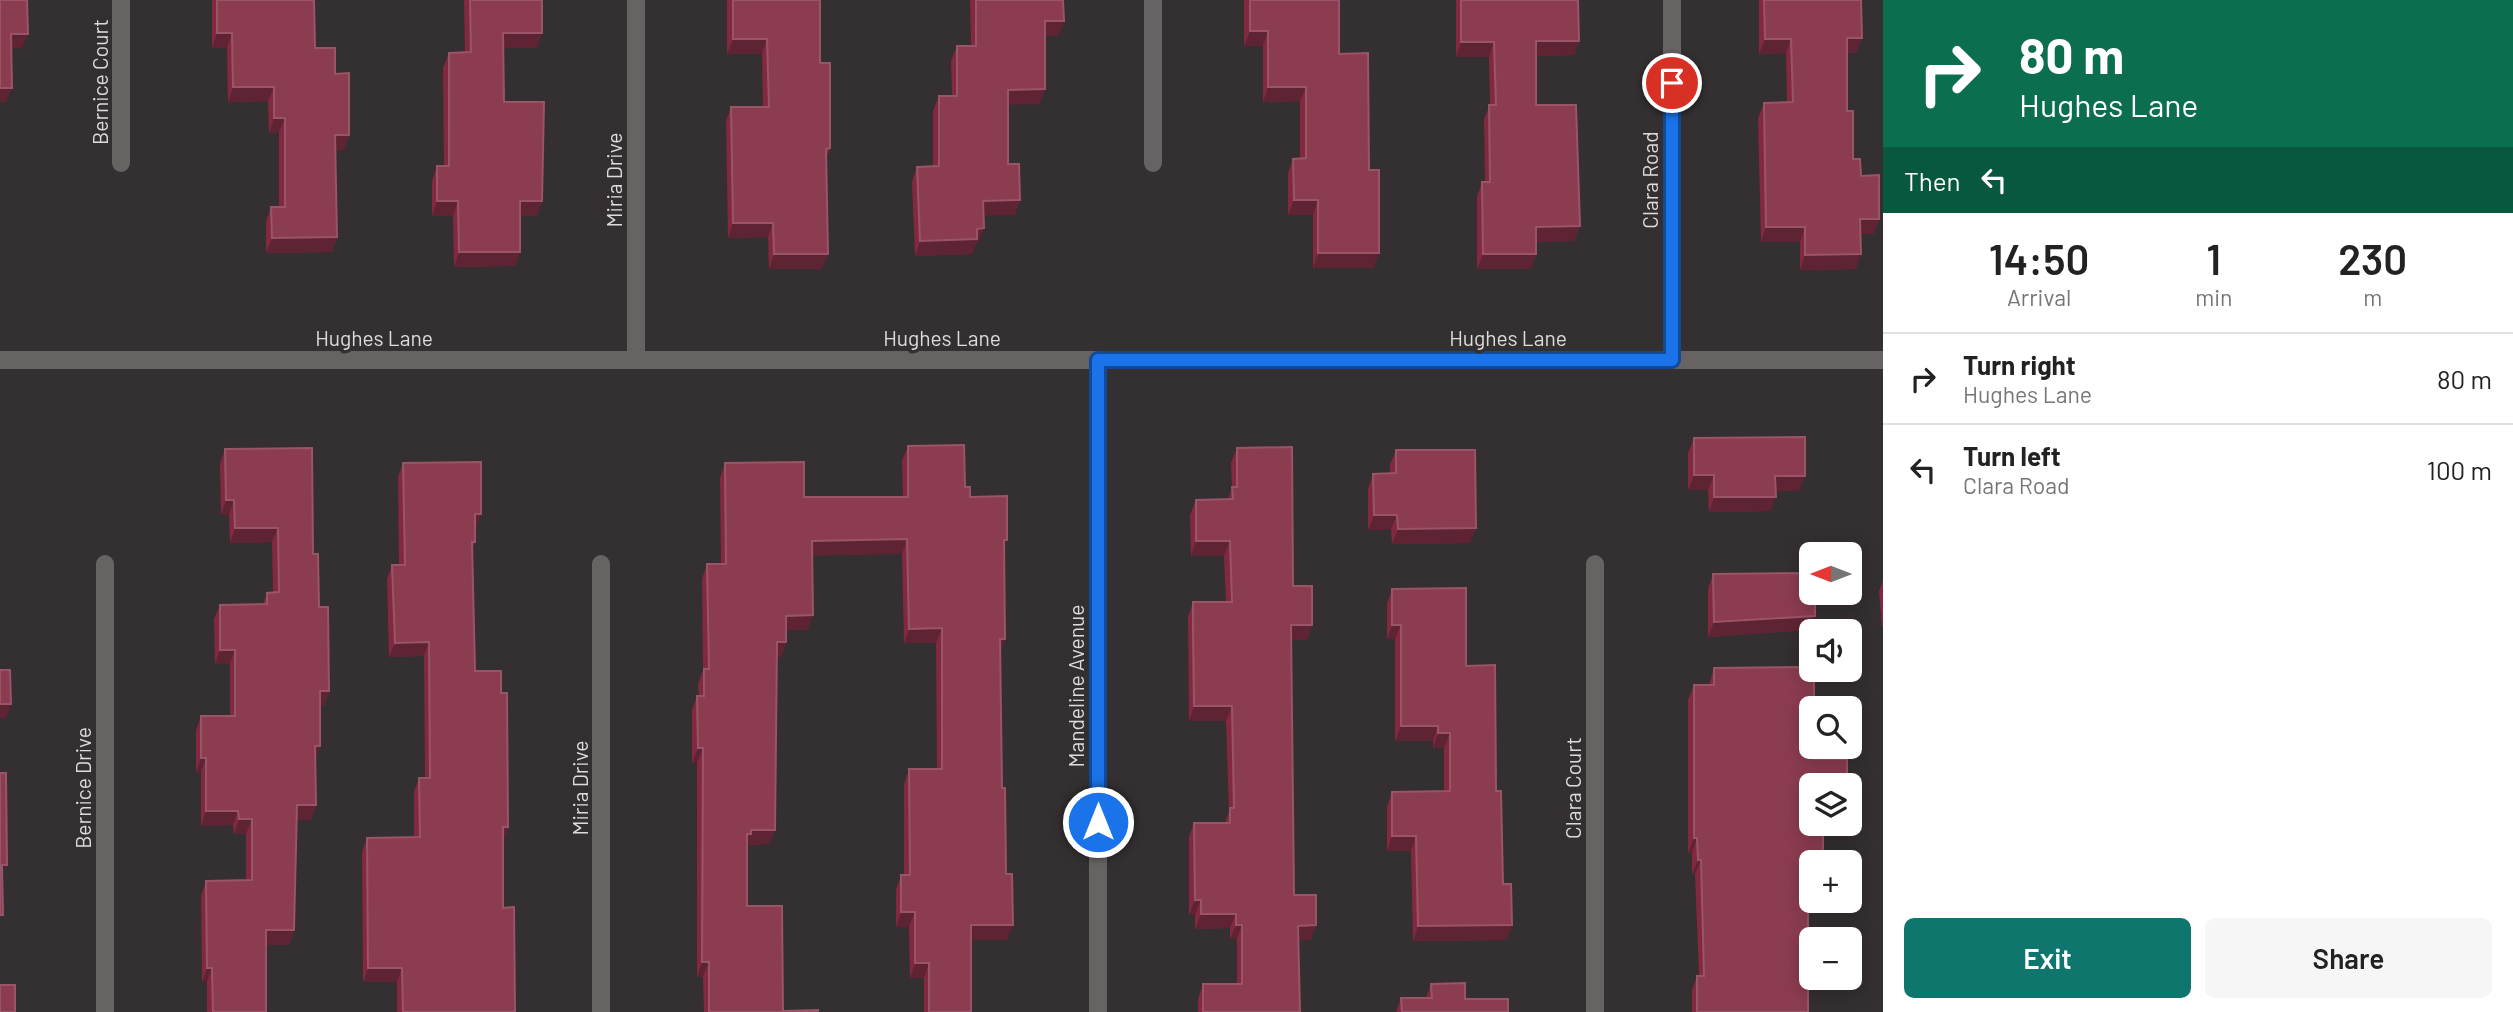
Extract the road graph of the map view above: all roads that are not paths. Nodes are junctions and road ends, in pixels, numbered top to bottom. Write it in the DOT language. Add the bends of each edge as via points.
graph roads {
  1 [pos="121,0"];
  2 [pos="636,0"];
  3 [pos="1153,0"];
  4 [pos="1672,0"];
  5 [pos="121,163"];
  6 [pos="1153,163"];
  7 [pos="0,360"];
  8 [pos="636,360"];
  9 [pos="1098,360"];
  10 [pos="1672,360"];
  11 [pos="1883,360"];
  12 [pos="105,564"];
  13 [pos="601,564"];
  14 [pos="1595,564"];
  15 [pos="105,1012"];
  16 [pos="601,1012"];
  17 [pos="1098,1012"];
  18 [pos="1595,1012"];
  1 -- 5 [label="street, Bernice Court"];
  2 -- 8 [label="street, Miria Drive"];
  3 -- 6 [label="street"];
  4 -- 10 [label="street, Clara Road"];
  7 -- 8 [label="street, Hughes Lane"];
  8 -- 9 [label="street, Hughes Lane"];
  9 -- 10 [label="street, Hughes Lane"];
  9 -- 17 [label="street, Mandeline Avenue"];
  10 -- 11 [label="street, Hughes Lane"];
  12 -- 15 [label="street, Bernice Drive"];
  13 -- 16 [label="street, Miria Drive"];
  14 -- 18 [label="street, Clara Court"];
}
